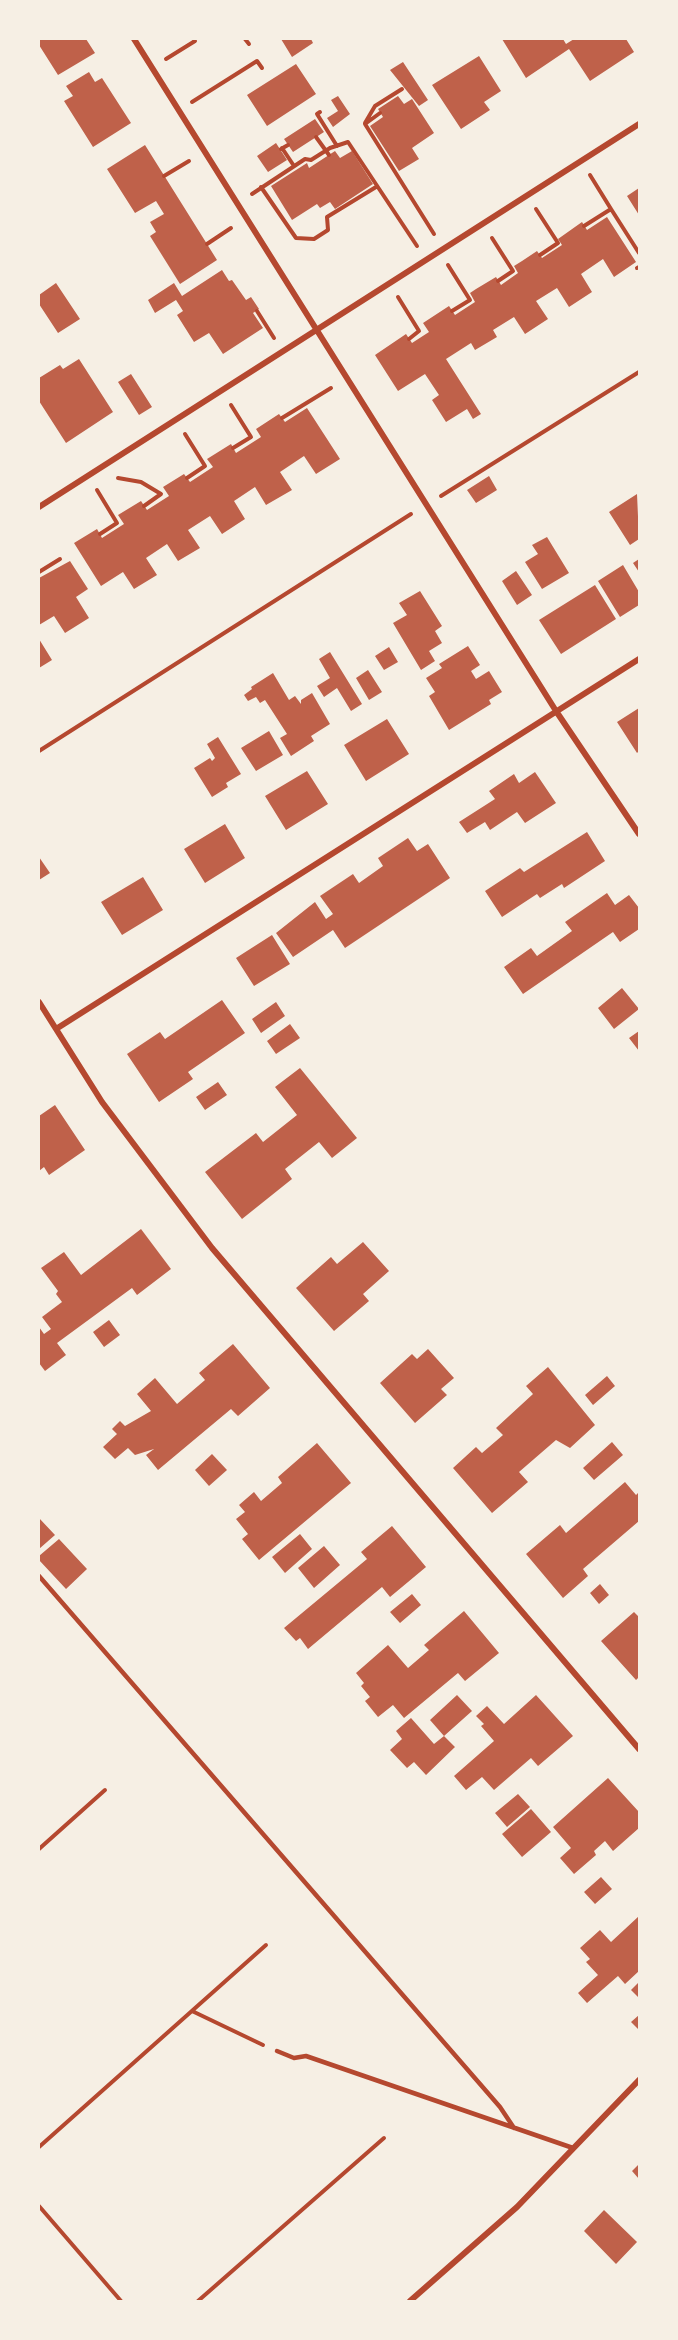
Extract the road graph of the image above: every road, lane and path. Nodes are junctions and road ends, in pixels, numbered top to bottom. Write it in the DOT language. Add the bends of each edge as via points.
graph roads {
  1 [pos="134,39"];
  2 [pos="245,39"];
  3 [pos="196,40"];
  4 [pos="249,44"];
  5 [pos="161,63"];
  6 [pos="262,68"];
  7 [pos="402,89"];
  8 [pos="192,102"];
  9 [pos="320,112"];
  10 [pos="380,113"];
  11 [pos="365,124"];
  12 [pos="639,124"];
  13 [pos="316,137"];
  14 [pos="288,145"];
  15 [pos="337,146"];
  16 [pos="327,153"];
  17 [pos="189,161"];
  18 [pos="297,166"];
  19 [pos="589,174"];
  20 [pos="164,176"];
  21 [pos="261,187"];
  22 [pos="376,187"];
  23 [pos="251,194"];
  24 [pos="536,209"];
  25 [pos="611,209"];
  26 [pos="584,226"];
  27 [pos="231,228"];
  28 [pos="435,236"];
  29 [pos="492,237"];
  30 [pos="207,244"];
  31 [pos="418,247"];
  32 [pos="639,253"];
  33 [pos="540,255"];
  34 [pos="448,265"];
  35 [pos="498,281"];
  36 [pos="398,297"];
  37 [pos="257,311"];
  38 [pos="452,311"];
  39 [pos="318,331"];
  40 [pos="409,339"];
  41 [pos="274,340"];
  42 [pos="639,372"];
  43 [pos="331,388"];
  44 [pos="230,405"];
  45 [pos="282,418"];
  46 [pos="185,434"];
  47 [pos="234,448"];
  48 [pos="115,478"];
  49 [pos="187,478"];
  50 [pos="97,490"];
  51 [pos="436,499"];
  52 [pos="144,506"];
  53 [pos="39,507"];
  54 [pos="411,514"];
  55 [pos="100,534"];
  56 [pos="60,559"];
  57 [pos="39,572"];
  58 [pos="639,659"];
  59 [pos="556,711"];
  60 [pos="39,751"];
  61 [pos="639,834"];
  62 [pos="39,1002"];
  63 [pos="56,1029"];
  64 [pos="39,1576"];
  65 [pos="639,1749"];
  66 [pos="105,1790"];
  67 [pos="39,1849"];
  68 [pos="266,1945"];
  69 [pos="192,2012"];
  70 [pos="277,2052"];
  71 [pos="639,2080"];
  72 [pos="514,2128"];
  73 [pos="384,2139"];
  74 [pos="39,2147"];
  75 [pos="573,2148"];
  76 [pos="39,2206"];
  77 [pos="121,2301"];
  78 [pos="198,2301"];
  79 [pos="410,2301"];
  1 -- 39 [label="street"];
  2 -- 4 [label="path"];
  3 -- 5 [label="path"];
  6 -- 8 [label="path" via="257,61"];
  7 -- 11 [label="path" via="375,106"];
  9 -- 15 [label="path" via="317,114"];
  10 -- 11 [label="path"];
  11 -- 28 [label="path"];
  12 -- 39 [label="street"];
  13 -- 16 [label="path"];
  14 -- 18 [label="path" via="281,148"];
  15 -- 16 [label="path"];
  15 -- 22 [label="path" via="348,142"];
  16 -- 18 [label="path" via="304,159"];
  17 -- 20 [label="path"];
  18 -- 21 [label="path"];
  19 -- 25 [label="path"];
  21 -- 22 [label="path" via="296,238 314,239 328,230 327,217"];
  21 -- 23 [label="path"];
  22 -- 31 [label="path"];
  24 -- 33 [label="path" via="558,243"];
  25 -- 26 [label="path"];
  25 -- 32 [label="path"];
  27 -- 30 [label="path"];
  29 -- 35 [label="path" via="513,271"];
  34 -- 38 [label="path" via="470,300"];
  36 -- 40 [label="path" via="420,332"];
  37 -- 41 [label="path"];
  39 -- 53 [label="street"];
  39 -- 59 [label="street"];
  42 -- 51 [label="path"];
  43 -- 45 [label="path"];
  44 -- 47 [label="path" via="251,437"];
  46 -- 49 [label="path" via="206,466"];
  48 -- 52 [label="path" via="141,482 161,494"];
  50 -- 55 [label="path" via="117,523"];
  54 -- 60 [label="path"];
  56 -- 57 [label="path"];
  58 -- 59 [label="street"];
  59 -- 61 [label="street"];
  59 -- 63 [label="street"];
  62 -- 63 [label="street"];
  63 -- 65 [label="street" via="102,1102 212,1248"];
  64 -- 72 [label="lane" via="500,2107"];
  66 -- 67 [label="path"];
  68 -- 69 [label="path"];
  69 -- 70 [label="path"];
  69 -- 74 [label="path"];
  70 -- 72 [label="lane" via="294,2058 306,2056"];
  71 -- 75 [label="street"];
  72 -- 75 [label="lane"];
  73 -- 78 [label="path"];
  75 -- 79 [label="street" via="517,2206"];
  76 -- 77 [label="path"];
}
